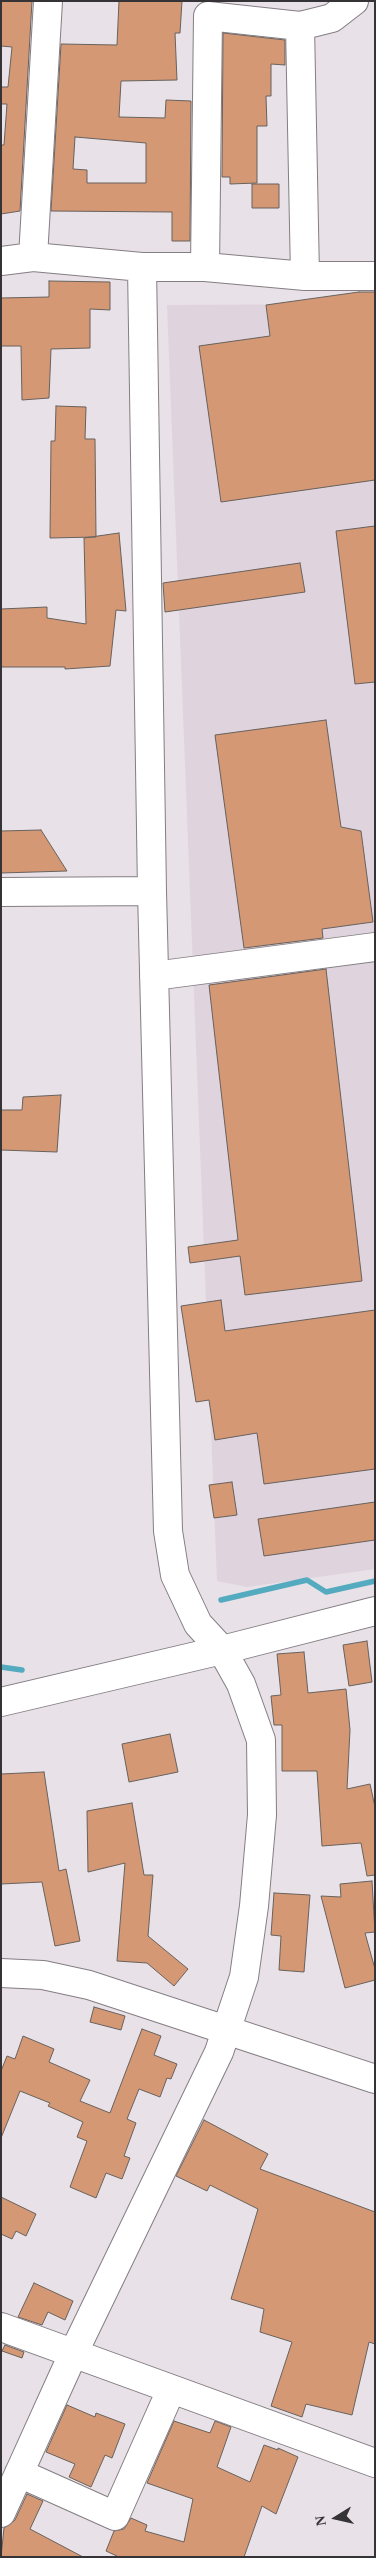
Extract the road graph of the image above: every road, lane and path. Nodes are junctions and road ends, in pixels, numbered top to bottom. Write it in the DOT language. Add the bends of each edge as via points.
graph roads {
  1 [pos="48,1"];
  2 [pos="354,1"];
  3 [pos="209,9"];
  4 [pos="300,26"];
  5 [pos="33,257"];
  6 [pos="1,261"];
  7 [pos="142,267"];
  8 [pos="205,267"];
  9 [pos="304,276"];
  10 [pos="375,276"];
  11 [pos="152,891"];
  12 [pos="1,892"];
  13 [pos="375,947"];
  14 [pos="154,976"];
  15 [pos="375,1611"];
  16 [pos="222,1650"];
  17 [pos="1,1702"];
  18 [pos="1,1973"];
  19 [pos="227,2029"];
  20 [pos="375,2079"];
  21 [pos="2,2329"];
  22 [pos="74,2352"];
  23 [pos="171,2390"];
  24 [pos="375,2463"];
  25 [pos="19,2473"];
  26 [pos="1,2513"];
  1 -- 5 [label="street"];
  2 -- 4 [label="street" via="332,18"];
  3 -- 4 [label="street"];
  3 -- 8 [label="street"];
  4 -- 9 [label="street"];
  5 -- 6 [label="street"];
  5 -- 7 [label="street"];
  7 -- 8 [label="street"];
  7 -- 11 [label="street"];
  8 -- 9 [label="street"];
  9 -- 10 [label="street"];
  11 -- 12 [label="street"];
  11 -- 14 [label="street"];
  13 -- 14 [label="street"];
  14 -- 16 [label="street" via="168,1531 175,1575 198,1624"];
  15 -- 16 [label="street"];
  16 -- 17 [label="street"];
  16 -- 19 [label="street" via="241,1684 261,1740 262,1816 254,1906 244,1978"];
  18 -- 19 [label="street" via="43,1975 89,1984"];
  19 -- 20 [label="street"];
  19 -- 22 [label="street" via="219,2052"];
  21 -- 22 [label="street"];
  22 -- 23 [label="street"];
  22 -- 25 [label="street"];
  23 -- 24 [label="street"];
  23 -- 25 [label="street" via="116,2516"];
  25 -- 26 [label="street"];
}
